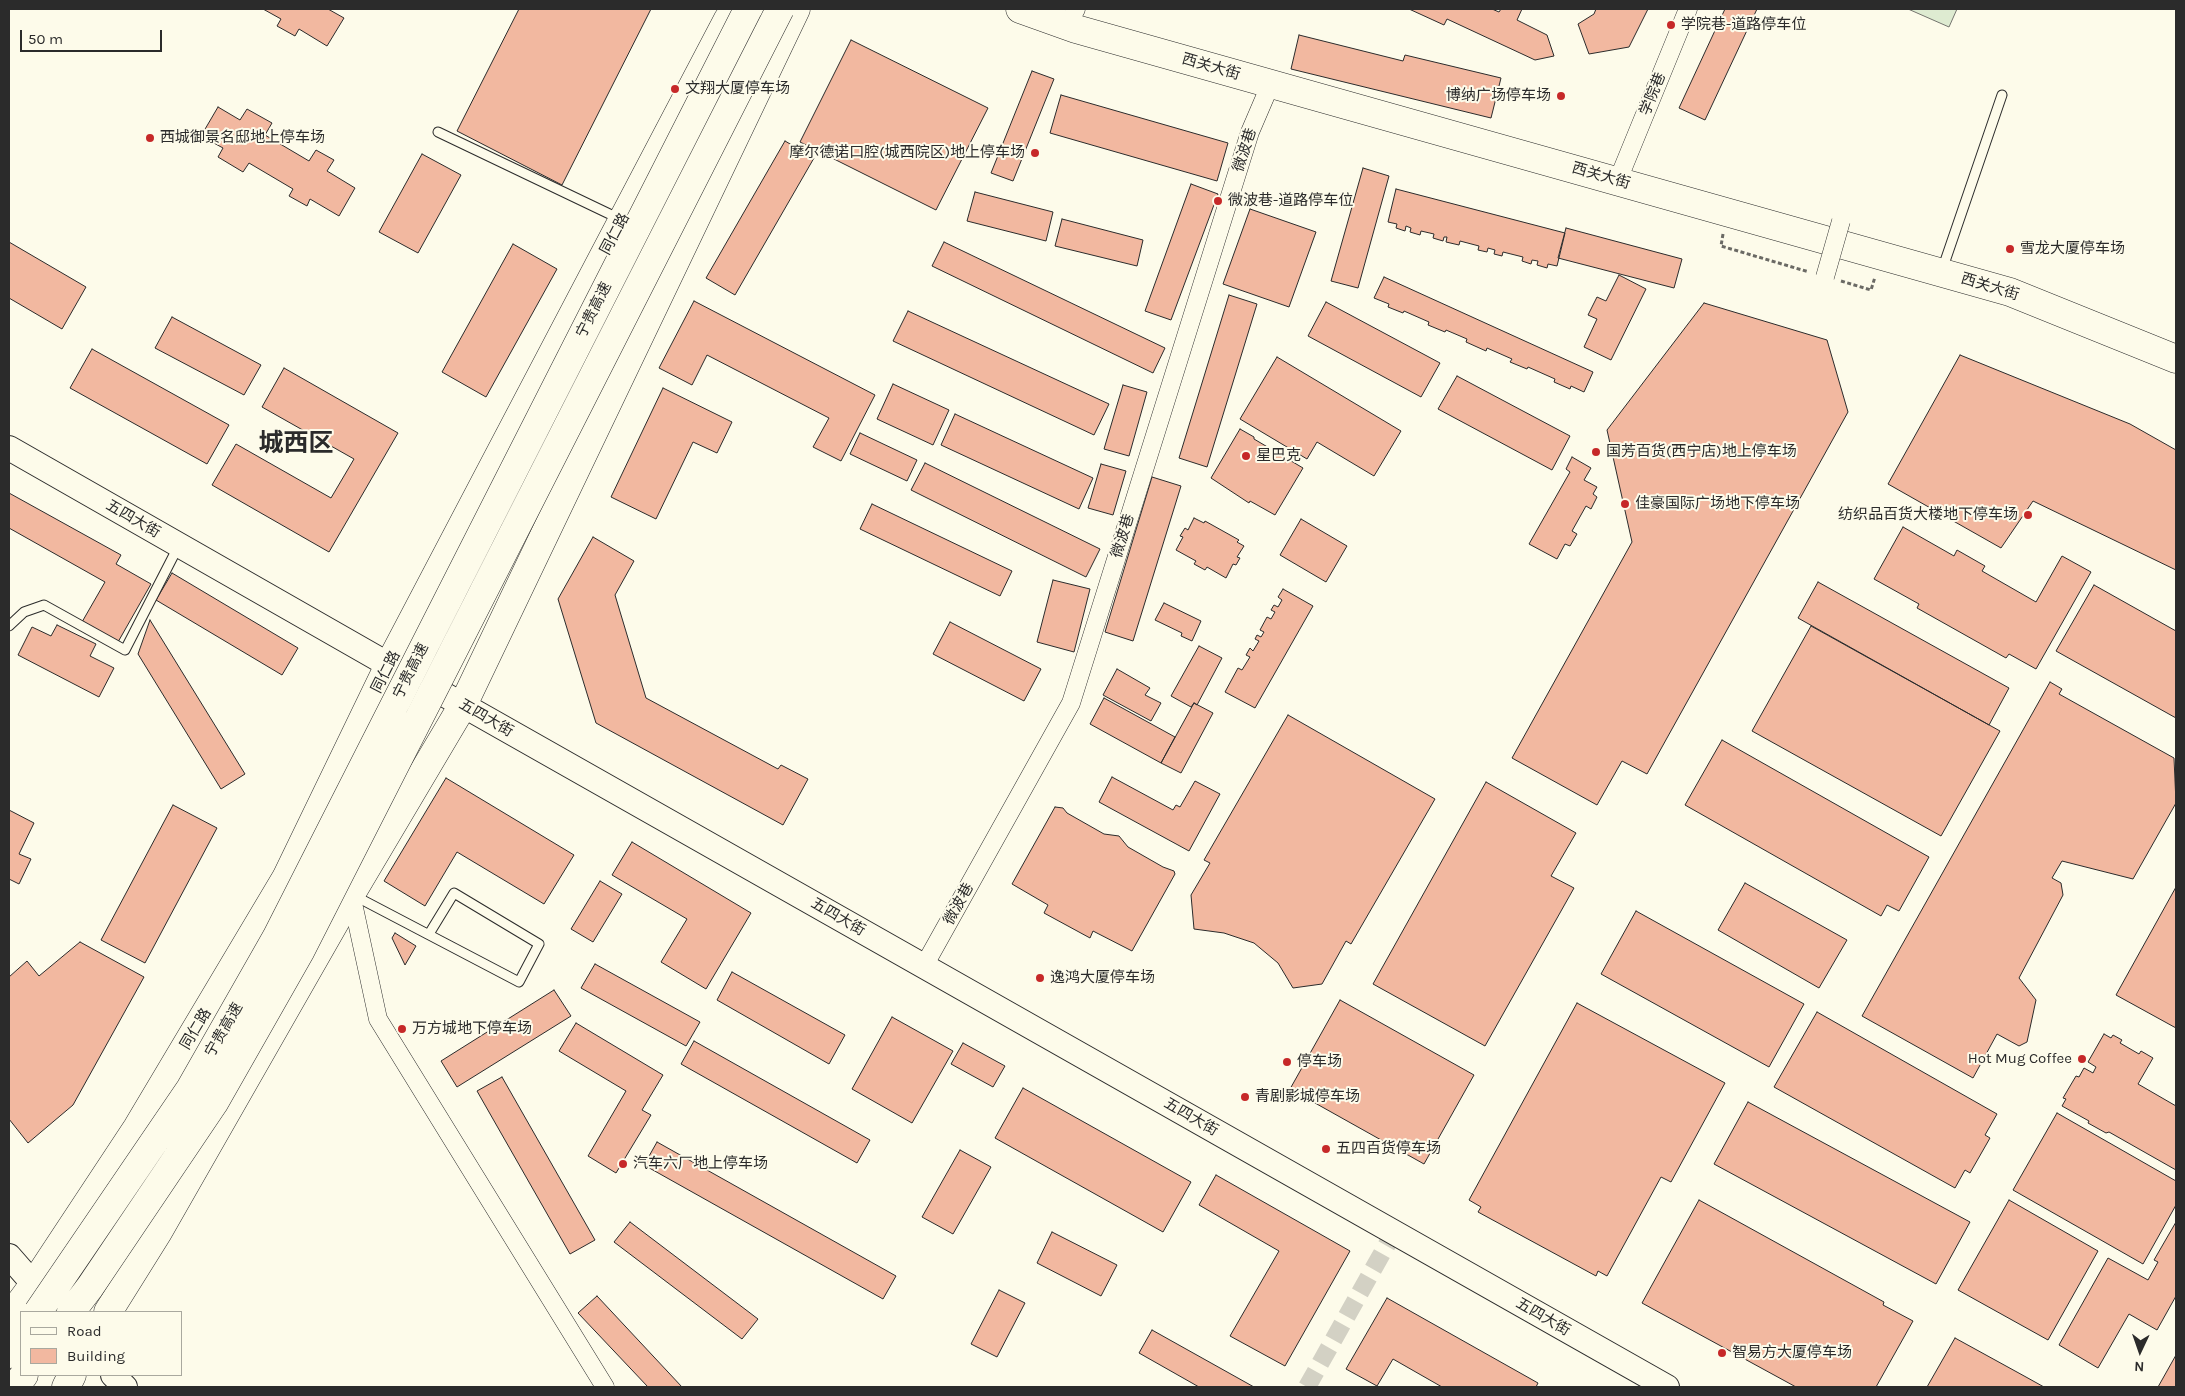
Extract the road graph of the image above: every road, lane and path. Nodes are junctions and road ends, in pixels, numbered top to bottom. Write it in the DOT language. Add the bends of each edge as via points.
graph roads {
  1 [pos="733,9"];
  2 [pos="748,9"];
  3 [pos="780,9"];
  4 [pos="796,9"];
  5 [pos="1020,9"];
  6 [pos="1688,9"];
  7 [pos="1072,17"];
  8 [pos="1271,84"];
  9 [pos="2002,95"];
  10 [pos="438,132"];
  11 [pos="1618,180"];
  12 [pos="1727,211"];
  13 [pos="623,220"];
  14 [pos="1841,222"];
  15 [pos="1883,256"];
  16 [pos="1941,272"];
  17 [pos="1825,277"];
  18 [pos="2176,359"];
  19 [pos="9,448"];
  20 [pos="179,545"];
  21 [pos="9,626"];
  22 [pos="389,666"];
  23 [pos="463,705"];
  24 [pos="351,894"];
  25 [pos="429,934"];
  26 [pos="924,966"];
  27 [pos="9,1256"];
  28 [pos="34,1284"];
  29 [pos="17,1311"];
  30 [pos="57,1311"];
  31 [pos="72,1311"];
  32 [pos="109,1311"];
  33 [pos="20,1338"];
  34 [pos="9,1354"];
  35 [pos="23,1376"];
  36 [pos="71,1376"];
  37 [pos="73,1376"];
  38 [pos="114,1376"];
  39 [pos="15,1387"];
  40 [pos="60,1387"];
  41 [pos="85,1387"];
  42 [pos="124,1387"];
  43 [pos="605,1387"];
  44 [pos="1668,1387"];
  1 -- 13 [label="main road, 同仁路"];
  2 -- 29 [label="main road, 宁贵高速, bridge" via="276,938 190,1089"];
  3 -- 31 [label="main road, 宁贵高速, bridge" via="301,950 214,1104"];
  4 -- 23 [label="main road"];
  5 -- 7 [label="main road, 西关大街"];
  6 -- 11 [label="street, 学院巷"];
  7 -- 8 [label="main road, 西关大街"];
  8 -- 11 [label="main road, 西关大街"];
  8 -- 26 [label="street, 微波巷" via="1250,132 1071,703"];
  9 -- 16 [label="lane"];
  10 -- 13 [label="lane"];
  11 -- 12 [label="main road, 西关大街"];
  12 -- 15 [label="main road, 西关大街"];
  12 -- 17 [label="path" via="1721,246"];
  13 -- 22 [label="main road, 同仁路"];
  14 -- 17 [label="street, bridge"];
  15 -- 16 [label="main road, 西关大街"];
  15 -- 17 [label="path" via="1871,290"];
  16 -- 18 [label="main road, 西关大街" via="2010,292"];
  19 -- 20 [label="main road, 五四大街"];
  20 -- 21 [label="lane" via="125,650 44,605 24,612"];
  20 -- 22 [label="main road, 五四大街"];
  22 -- 23 [label="main road, 五四大街"];
  22 -- 28 [label="main road, 同仁路" via="286,878 137,1128"];
  23 -- 24 [label="main road"];
  23 -- 26 [label="main road, 五四大街"];
  24 -- 25 [label="lane"];
  24 -- 32 [label="main road" via="158,1232"];
  24 -- 43 [label="street" via="378,1018"];
  25 -- 25 [label="lane" via="519,982 539,944 454,893"];
  26 -- 44 [label="main road, 五四大街"];
  27 -- 28 [label="main road"];
  28 -- 29 [label="main road, 同仁路"];
  28 -- 30 [label="main road"];
  33 -- 34 [label="main road"];
  35 -- 39 [label="main road"];
  36 -- 40 [label="main road"];
  37 -- 41 [label="main road"];
  38 -- 42 [label="main road"];
}
